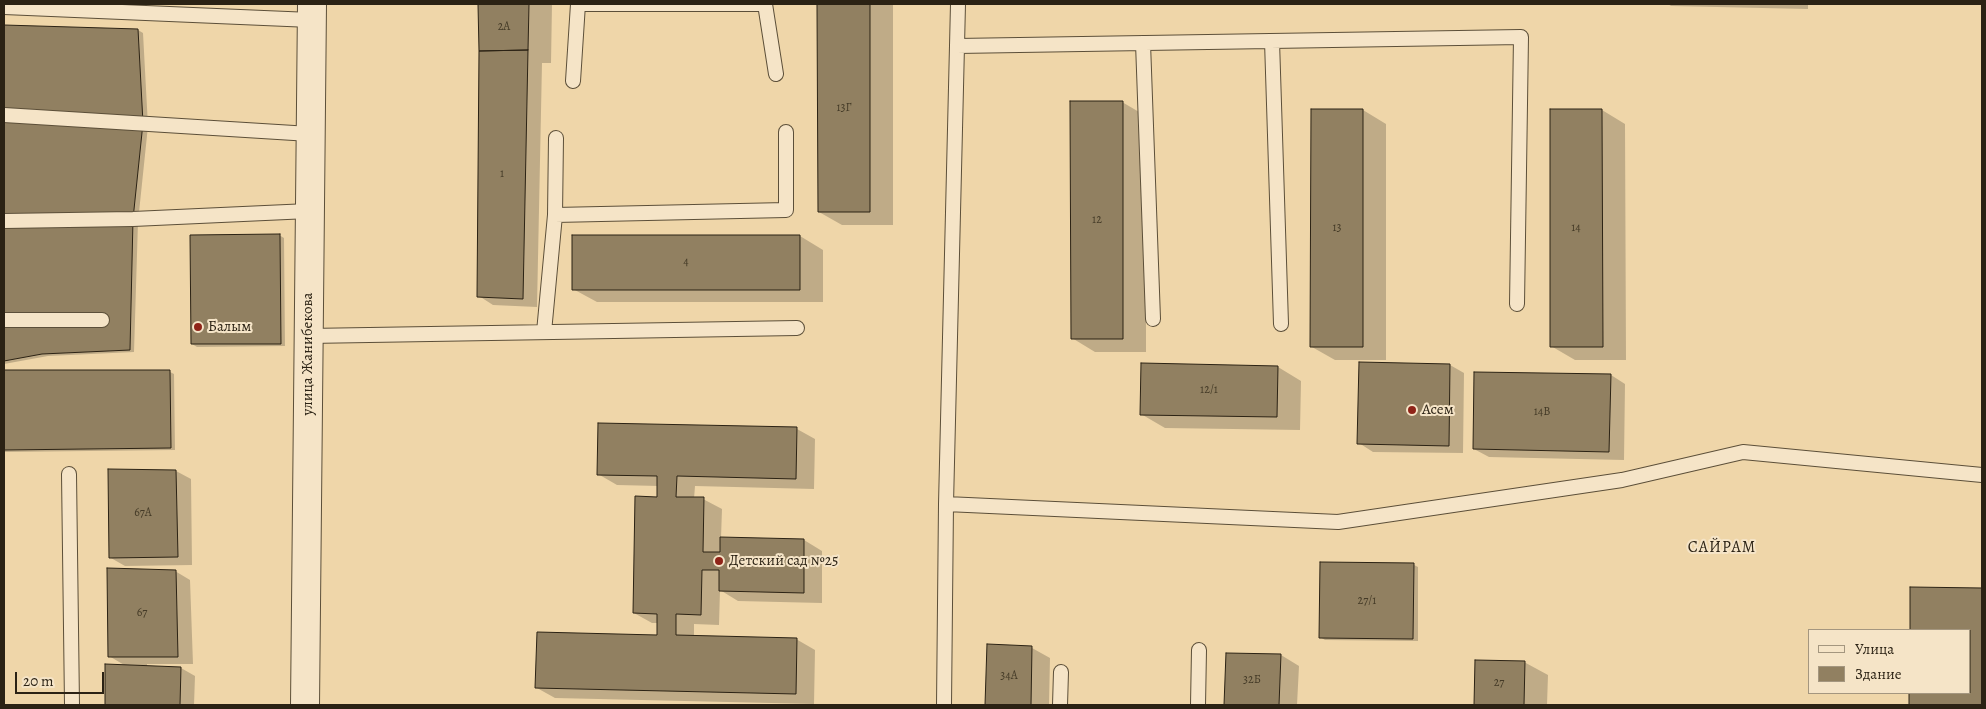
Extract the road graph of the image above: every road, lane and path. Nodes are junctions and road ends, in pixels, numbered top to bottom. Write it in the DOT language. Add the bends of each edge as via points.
graph roads {
  1 [pos="578,4"];
  2 [pos="958,4"];
  3 [pos="4,7"];
  4 [pos="312,12"];
  5 [pos="1272,40"];
  6 [pos="1143,43"];
  7 [pos="957,46"];
  8 [pos="776,74"];
  9 [pos="573,81"];
  10 [pos="4,115"];
  11 [pos="786,132"];
  12 [pos="310,134"];
  13 [pos="556,138"];
  14 [pos="309,211"];
  15 [pos="555,215"];
  16 [pos="4,221"];
  17 [pos="1517,304"];
  18 [pos="1153,319"];
  19 [pos="4,320"];
  20 [pos="102,320"];
  21 [pos="1281,324"];
  22 [pos="797,328"];
  23 [pos="544,332"];
  24 [pos="308,336"];
  25 [pos="69,474"];
  26 [pos="1982,475"];
  27 [pos="946,504"];
  28 [pos="1199,650"];
  29 [pos="1061,672"];
  30 [pos="72,705"];
  31 [pos="305,705"];
  32 [pos="944,705"];
  33 [pos="1060,705"];
  34 [pos="1198,705"];
  1 -- 8 [label="lane" via="765,4"];
  1 -- 9 [label="lane"];
  2 -- 7 [label="lane"];
  3 -- 4 [label="lane"];
  4 -- 12 [label="street, улица Жанибекова"];
  5 -- 6 [label="lane"];
  5 -- 17 [label="lane" via="1520,37"];
  5 -- 21 [label="lane"];
  6 -- 7 [label="lane"];
  6 -- 18 [label="lane"];
  7 -- 27 [label="lane"];
  10 -- 12 [label="lane"];
  11 -- 15 [label="lane" via="786,210"];
  12 -- 14 [label="street, улица Жанибекова"];
  13 -- 15 [label="lane"];
  14 -- 16 [label="lane"];
  14 -- 24 [label="street, улица Жанибекова"];
  15 -- 23 [label="lane"];
  19 -- 20 [label="lane"];
  22 -- 23 [label="lane"];
  23 -- 24 [label="lane"];
  24 -- 31 [label="street, улица Жанибекова"];
  25 -- 30 [label="lane"];
  26 -- 27 [label="lane" via="1743,452 1622,480 1338,522"];
  27 -- 32 [label="lane"];
  28 -- 34 [label="lane"];
  29 -- 33 [label="lane"];
}
